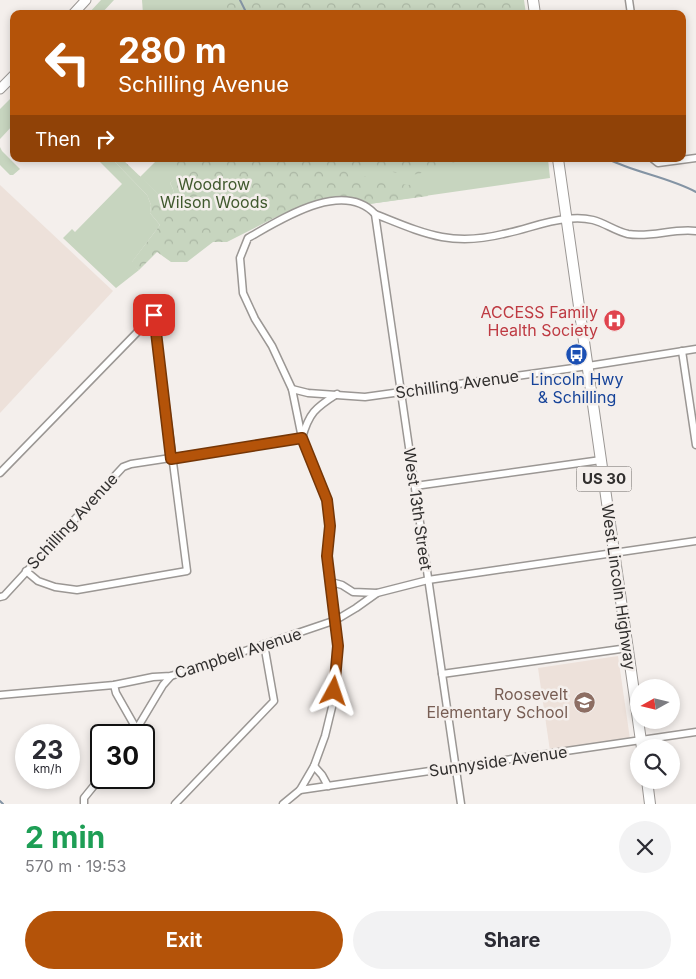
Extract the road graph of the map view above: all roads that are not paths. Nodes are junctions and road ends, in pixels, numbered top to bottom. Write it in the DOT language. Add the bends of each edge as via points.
graph roads {
  1 [pos="86,0"];
  2 [pos="77,10"];
  3 [pos="10,79"];
  4 [pos="0,89"];
  5 [pos="558,162"];
  6 [pos="375,214"];
  7 [pos="566,219"];
  8 [pos="696,231"];
  9 [pos="157,304"];
  10 [pos="154,315"];
  11 [pos="696,349"];
  12 [pos="682,352"];
  13 [pos="588,366"];
  14 [pos="292,389"];
  15 [pos="401,392"];
  16 [pos="337,394"];
  17 [pos="302,438"];
  18 [pos="696,445"];
  19 [pos="171,459"];
  20 [pos="601,460"];
  21 [pos="0,473"];
  22 [pos="415,486"];
  23 [pos="696,541"];
  24 [pos="614,553"];
  25 [pos="26,571"];
  26 [pos="428,580"];
  27 [pos="330,582"];
  28 [pos="377,593"];
  29 [pos="0,597"];
  30 [pos="336,620"];
  31 [pos="264,644"];
  32 [pos="628,648"];
  33 [pos="442,674"];
  34 [pos="171,676"];
  35 [pos="114,685"];
  36 [pos="0,695"];
  37 [pos="131,724"];
  38 [pos="140,724"];
  39 [pos="696,732"];
  40 [pos="641,739"];
  41 [pos="664,739"];
  42 [pos="630,746"];
  43 [pos="314,766"];
  44 [pos="456,768"];
  45 [pos="328,786"];
  46 [pos="91,789"];
  47 [pos="648,789"];
  48 [pos="300,790"];
  49 [pos="84,804"];
  50 [pos="175,804"];
  51 [pos="284,804"];
  52 [pos="461,804"];
  53 [pos="650,804"];
  1 -- 2 [label="main road"];
  3 -- 4 [label="main road"];
  5 -- 7 [label="main road, West Lincoln Highway / US 30"];
  6 -- 7 [label="street" via="429,235 452,239 501,235"];
  6 -- 14 [label="street" via="368,207 344,200 309,206 248,238 240,258 243,293"];
  6 -- 15 [label="street, West 13th Street"];
  7 -- 8 [label="street" via="592,219 628,234"];
  7 -- 13 [label="main road, West Lincoln Highway / US 30"];
  9 -- 10 [label="street"];
  10 -- 19 [label="street"];
  10 -- 21 [label="street"];
  11 -- 12 [label="street, Schilling Avenue"];
  12 -- 13 [label="street, Schilling Avenue"];
  12 -- 18 [label="street"];
  13 -- 15 [label="street, Schilling Avenue"];
  13 -- 20 [label="main road, West Lincoln Highway / US 30"];
  14 -- 16 [label="street, Schilling Avenue"];
  14 -- 17 [label="street"];
  15 -- 16 [label="street, Schilling Avenue" via="365,397"];
  15 -- 22 [label="street, West 13th Street"];
  16 -- 17 [label="street" via="314,411"];
  17 -- 19 [label="street, Schilling Avenue"];
  17 -- 27 [label="street" via="327,500"];
  19 -- 25 [label="street, Schilling Avenue" via="123,467"];
  19 -- 25 [label="street" via="187,571 77,590 38,581"];
  20 -- 22 [label="street"];
  20 -- 24 [label="main road, West Lincoln Highway / US 30"];
  22 -- 26 [label="street, West 13th Street"];
  23 -- 24 [label="street, Campbell Avenue"];
  24 -- 26 [label="street, Campbell Avenue"];
  24 -- 32 [label="main road, West Lincoln Highway / US 30"];
  25 -- 29 [label="street, Schilling Avenue"];
  26 -- 28 [label="street, Campbell Avenue"];
  26 -- 33 [label="street, West 13th Street"];
  27 -- 28 [label="street, Campbell Avenue" via="353,592"];
  27 -- 30 [label="street"];
  28 -- 30 [label="street, Campbell Avenue"];
  30 -- 31 [label="street, Campbell Avenue"];
  30 -- 43 [label="street" via="338,646 333,703"];
  31 -- 34 [label="street, Campbell Avenue"];
  31 -- 50 [label="street" via="274,701"];
  32 -- 33 [label="street"];
  32 -- 40 [label="main road, West Lincoln Highway / US 30"];
  33 -- 44 [label="street, West 13th Street"];
  34 -- 35 [label="street, Campbell Avenue"];
  34 -- 38 [label="street"];
  35 -- 36 [label="street, Campbell Avenue"];
  35 -- 37 [label="street"];
  39 -- 41 [label="street, Sunnyside Avenue"];
  42 -- 44 [label="street, Sunnyside Avenue"];
  43 -- 45 [label="street"];
  43 -- 48 [label="street"];
  44 -- 45 [label="street, Sunnyside Avenue"];
  44 -- 52 [label="street, West 13th Street"];
  45 -- 48 [label="street, Sunnyside Avenue"];
  46 -- 49 [label="street" via="84,798"];
  47 -- 53 [label="main road"];
  48 -- 51 [label="street"];
}
